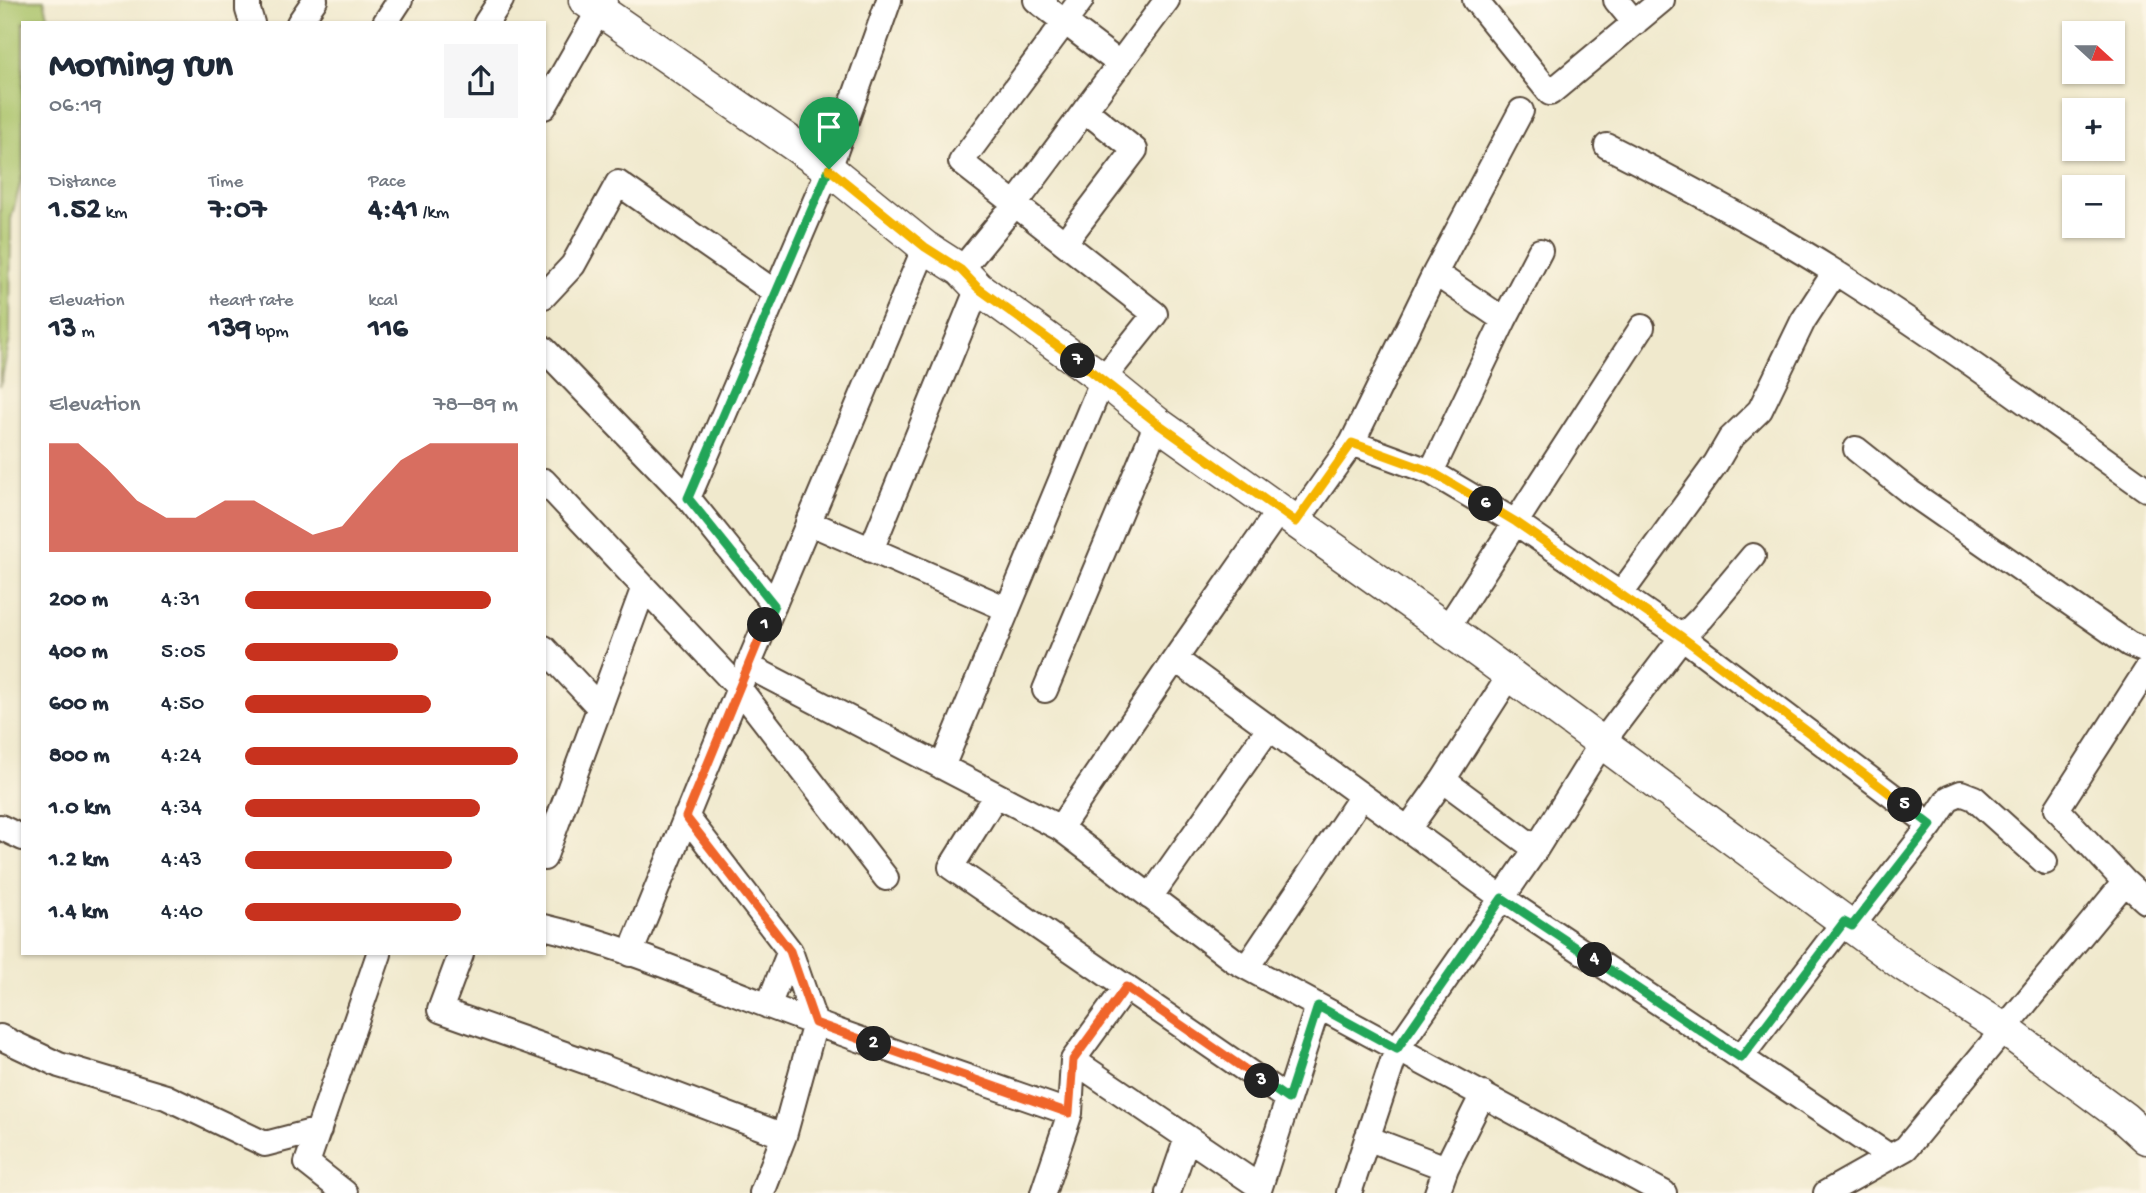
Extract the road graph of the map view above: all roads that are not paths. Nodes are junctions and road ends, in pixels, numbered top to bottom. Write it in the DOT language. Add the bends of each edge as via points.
graph roads {
  1 [pos="248,0"];
  2 [pos="315,0"];
  3 [pos="400,0"];
  4 [pos="501,0"];
  5 [pos="889,0"];
  6 [pos="1036,0"];
  7 [pos="1081,0"];
  8 [pos="1167,0"];
  9 [pos="1475,0"];
  10 [pos="1616,0"];
  11 [pos="1662,0"];
  12 [pos="597,3"];
  13 [pos="251,21"];
  14 [pos="300,21"];
  15 [pos="386,21"];
  16 [pos="487,21"];
  17 [pos="1065,22"];
  18 [pos="1635,23"];
  19 [pos="1120,64"];
  20 [pos="546,103"];
  21 [pos="1085,110"];
  22 [pos="1521,111"];
  23 [pos="1606,146"];
  24 [pos="829,169"];
  25 [pos="1016,204"];
  26 [pos="1065,242"];
  27 [pos="925,247"];
  28 [pos="1540,251"];
  29 [pos="1835,272"];
  30 [pos="1435,273"];
  31 [pos="970,279"];
  32 [pos="776,293"];
  33 [pos="546,294"];
  34 [pos="1504,320"];
  35 [pos="1642,327"];
  36 [pos="546,351"];
  37 [pos="1103,379"];
  38 [pos="1157,423"];
  39 [pos="1352,443"];
  40 [pos="1856,449"];
  41 [pos="1432,472"];
  42 [pos="546,483"];
  43 [pos="2146,489"];
  44 [pos="688,498"];
  45 [pos="1288,515"];
  46 [pos="808,522"];
  47 [pos="1516,522"];
  48 [pos="871,550"];
  49 [pos="1753,556"];
  50 [pos="644,587"];
  51 [pos="1620,595"];
  52 [pos="774,605"];
  53 [pos="1007,609"];
  54 [pos="1446,629"];
  55 [pos="1682,637"];
  56 [pos="546,650"];
  57 [pos="2146,651"];
  58 [pos="1175,659"];
  59 [pos="2146,671"];
  60 [pos="1510,675"];
  61 [pos="744,677"];
  62 [pos="1045,690"];
  63 [pos="600,708"];
  64 [pos="1269,728"];
  65 [pos="1601,744"];
  66 [pos="942,767"];
  67 [pos="1443,780"];
  68 [pos="996,795"];
  69 [pos="1362,796"];
  70 [pos="686,817"];
  71 [pos="550,823"];
  72 [pos="1931,825"];
  73 [pos="0,827"];
  74 [pos="1060,828"];
  75 [pos="1408,829"];
  76 [pos="21,837"];
  77 [pos="546,846"];
  78 [pos="1536,849"];
  79 [pos="2045,862"];
  80 [pos="886,877"];
  81 [pos="2125,883"];
  82 [pos="1150,897"];
  83 [pos="1502,898"];
  84 [pos="2146,901"];
  85 [pos="1848,924"];
  86 [pos="546,927"];
  87 [pos="790,951"];
  88 [pos="630,954"];
  89 [pos="379,955"];
  90 [pos="461,955"];
  91 [pos="1247,967"];
  92 [pos="1126,987"];
  93 [pos="768,1006"];
  94 [pos="1318,1006"];
  95 [pos="815,1023"];
  96 [pos="2004,1029"];
  97 [pos="0,1037"];
  98 [pos="1397,1049"];
  99 [pos="1741,1058"];
  100 [pos="1073,1060"];
  101 [pos="1483,1094"];
  102 [pos="1288,1099"];
  103 [pos="1069,1113"];
  104 [pos="319,1130"];
  105 [pos="784,1136"];
  106 [pos="1187,1138"];
  107 [pos="1367,1138"];
  108 [pos="2146,1138"];
  109 [pos="1890,1157"];
  110 [pos="1446,1168"];
  111 [pos="1259,1190"];
  112 [pos="345,1193"];
  113 [pos="762,1193"];
  114 [pos="1043,1193"];
  115 [pos="1168,1193"];
  116 [pos="1349,1193"];
  117 [pos="1437,1193"];
  118 [pos="1664,1193"];
  119 [pos="1826,1193"];
  1 -- 13 [label="street"];
  2 -- 14 [label="street"];
  3 -- 15 [label="street"];
  4 -- 16 [label="street"];
  5 -- 24 [label="street"];
  6 -- 17 [label="street"];
  7 -- 17 [label="street"];
  8 -- 19 [label="street"];
  9 -- 18 [label="street" via="1550,93"];
  10 -- 18 [label="street"];
  11 -- 18 [label="street"];
  12 -- 20 [label="street"];
  12 -- 24 [label="main road"];
  17 -- 19 [label="street"];
  17 -- 25 [label="street" via="961,162"];
  19 -- 21 [label="street"];
  21 -- 25 [label="street"];
  21 -- 26 [label="street" via="1135,150"];
  22 -- 30 [label="street"];
  23 -- 29 [label="street" via="1711,199"];
  24 -- 27 [label="main road"];
  24 -- 32 [label="street"];
  25 -- 26 [label="street"];
  25 -- 31 [label="street"];
  26 -- 37 [label="street" via="1155,314"];
  27 -- 31 [label="main road"];
  27 -- 46 [label="street"];
  28 -- 34 [label="street"];
  29 -- 43 [label="street"];
  29 -- 51 [label="street" via="1803,321 1760,410 1730,439"];
  30 -- 34 [label="street"];
  30 -- 39 [label="street"];
  31 -- 37 [label="main road"];
  31 -- 48 [label="street"];
  32 -- 33 [label="street" via="618,183 573,265"];
  32 -- 44 [label="street"];
  34 -- 41 [label="street"];
  35 -- 47 [label="street"];
  36 -- 44 [label="street"];
  37 -- 38 [label="main road"];
  37 -- 53 [label="street"];
  38 -- 45 [label="main road"];
  38 -- 62 [label="street"];
  39 -- 41 [label="street"];
  39 -- 45 [label="street"];
  40 -- 57 [label="street" via="1910,492 2129,644"];
  41 -- 47 [label="street"];
  42 -- 50 [label="street"];
  44 -- 52 [label="street"];
  45 -- 54 [label="main road"];
  45 -- 58 [label="street"];
  46 -- 48 [label="street"];
  46 -- 52 [label="street"];
  47 -- 51 [label="street"];
  47 -- 54 [label="street"];
  48 -- 53 [label="street"];
  49 -- 55 [label="street"];
  50 -- 61 [label="street"];
  50 -- 63 [label="street"];
  51 -- 55 [label="street"];
  52 -- 61 [label="street"];
  53 -- 66 [label="street"];
  54 -- 60 [label="main road"];
  55 -- 65 [label="street"];
  55 -- 72 [label="street"];
  56 -- 63 [label="street"];
  58 -- 64 [label="street"];
  58 -- 74 [label="street"];
  59 -- 81 [label="street" via="2057,809"];
  60 -- 65 [label="main road"];
  60 -- 67 [label="street"];
  61 -- 66 [label="street"];
  61 -- 70 [label="street"];
  61 -- 80 [label="street"];
  63 -- 71 [label="street"];
  64 -- 69 [label="street"];
  64 -- 82 [label="street"];
  65 -- 78 [label="street"];
  65 -- 85 [label="main road"];
  66 -- 68 [label="street"];
  67 -- 75 [label="street"];
  67 -- 78 [label="street"];
  68 -- 74 [label="street"];
  68 -- 92 [label="street" via="951,867"];
  69 -- 75 [label="street"];
  69 -- 91 [label="street"];
  70 -- 87 [label="street"];
  70 -- 88 [label="street"];
  71 -- 77 [label="street"];
  72 -- 79 [label="street" via="1949,798 1961,793 1974,798"];
  72 -- 85 [label="street"];
  73 -- 76 [label="street"];
  74 -- 82 [label="street"];
  75 -- 83 [label="street"];
  78 -- 83 [label="street"];
  81 -- 84 [label="street"];
  81 -- 96 [label="street"];
  82 -- 91 [label="street"];
  83 -- 98 [label="street"];
  83 -- 99 [label="street"];
  85 -- 96 [label="main road"];
  85 -- 99 [label="street"];
  86 -- 88 [label="street"];
  87 -- 93 [label="street"];
  87 -- 95 [label="street"];
  88 -- 93 [label="street"];
  89 -- 104 [label="street"];
  90 -- 105 [label="street" via="440,1010"];
  91 -- 94 [label="street"];
  92 -- 100 [label="street"];
  92 -- 102 [label="street"];
  93 -- 95 [label="street"];
  94 -- 98 [label="street"];
  94 -- 102 [label="street"];
  95 -- 103 [label="street"];
  95 -- 105 [label="street"];
  96 -- 108 [label="main road"];
  96 -- 109 [label="street" via="1906,1148"];
  97 -- 104 [label="street" via="59,1065 166,1097 265,1144"];
  98 -- 101 [label="street"];
  98 -- 107 [label="street"];
  99 -- 109 [label="street"];
  100 -- 103 [label="street"];
  100 -- 106 [label="street"];
  101 -- 110 [label="street"];
  101 -- 118 [label="street"];
  102 -- 111 [label="street"];
  103 -- 114 [label="street"];
  104 -- 112 [label="street" via="307,1163"];
  105 -- 113 [label="street"];
  106 -- 111 [label="street"];
  106 -- 115 [label="street"];
  107 -- 110 [label="street"];
  107 -- 116 [label="street"];
  109 -- 119 [label="street"];
  110 -- 117 [label="street"];
}
